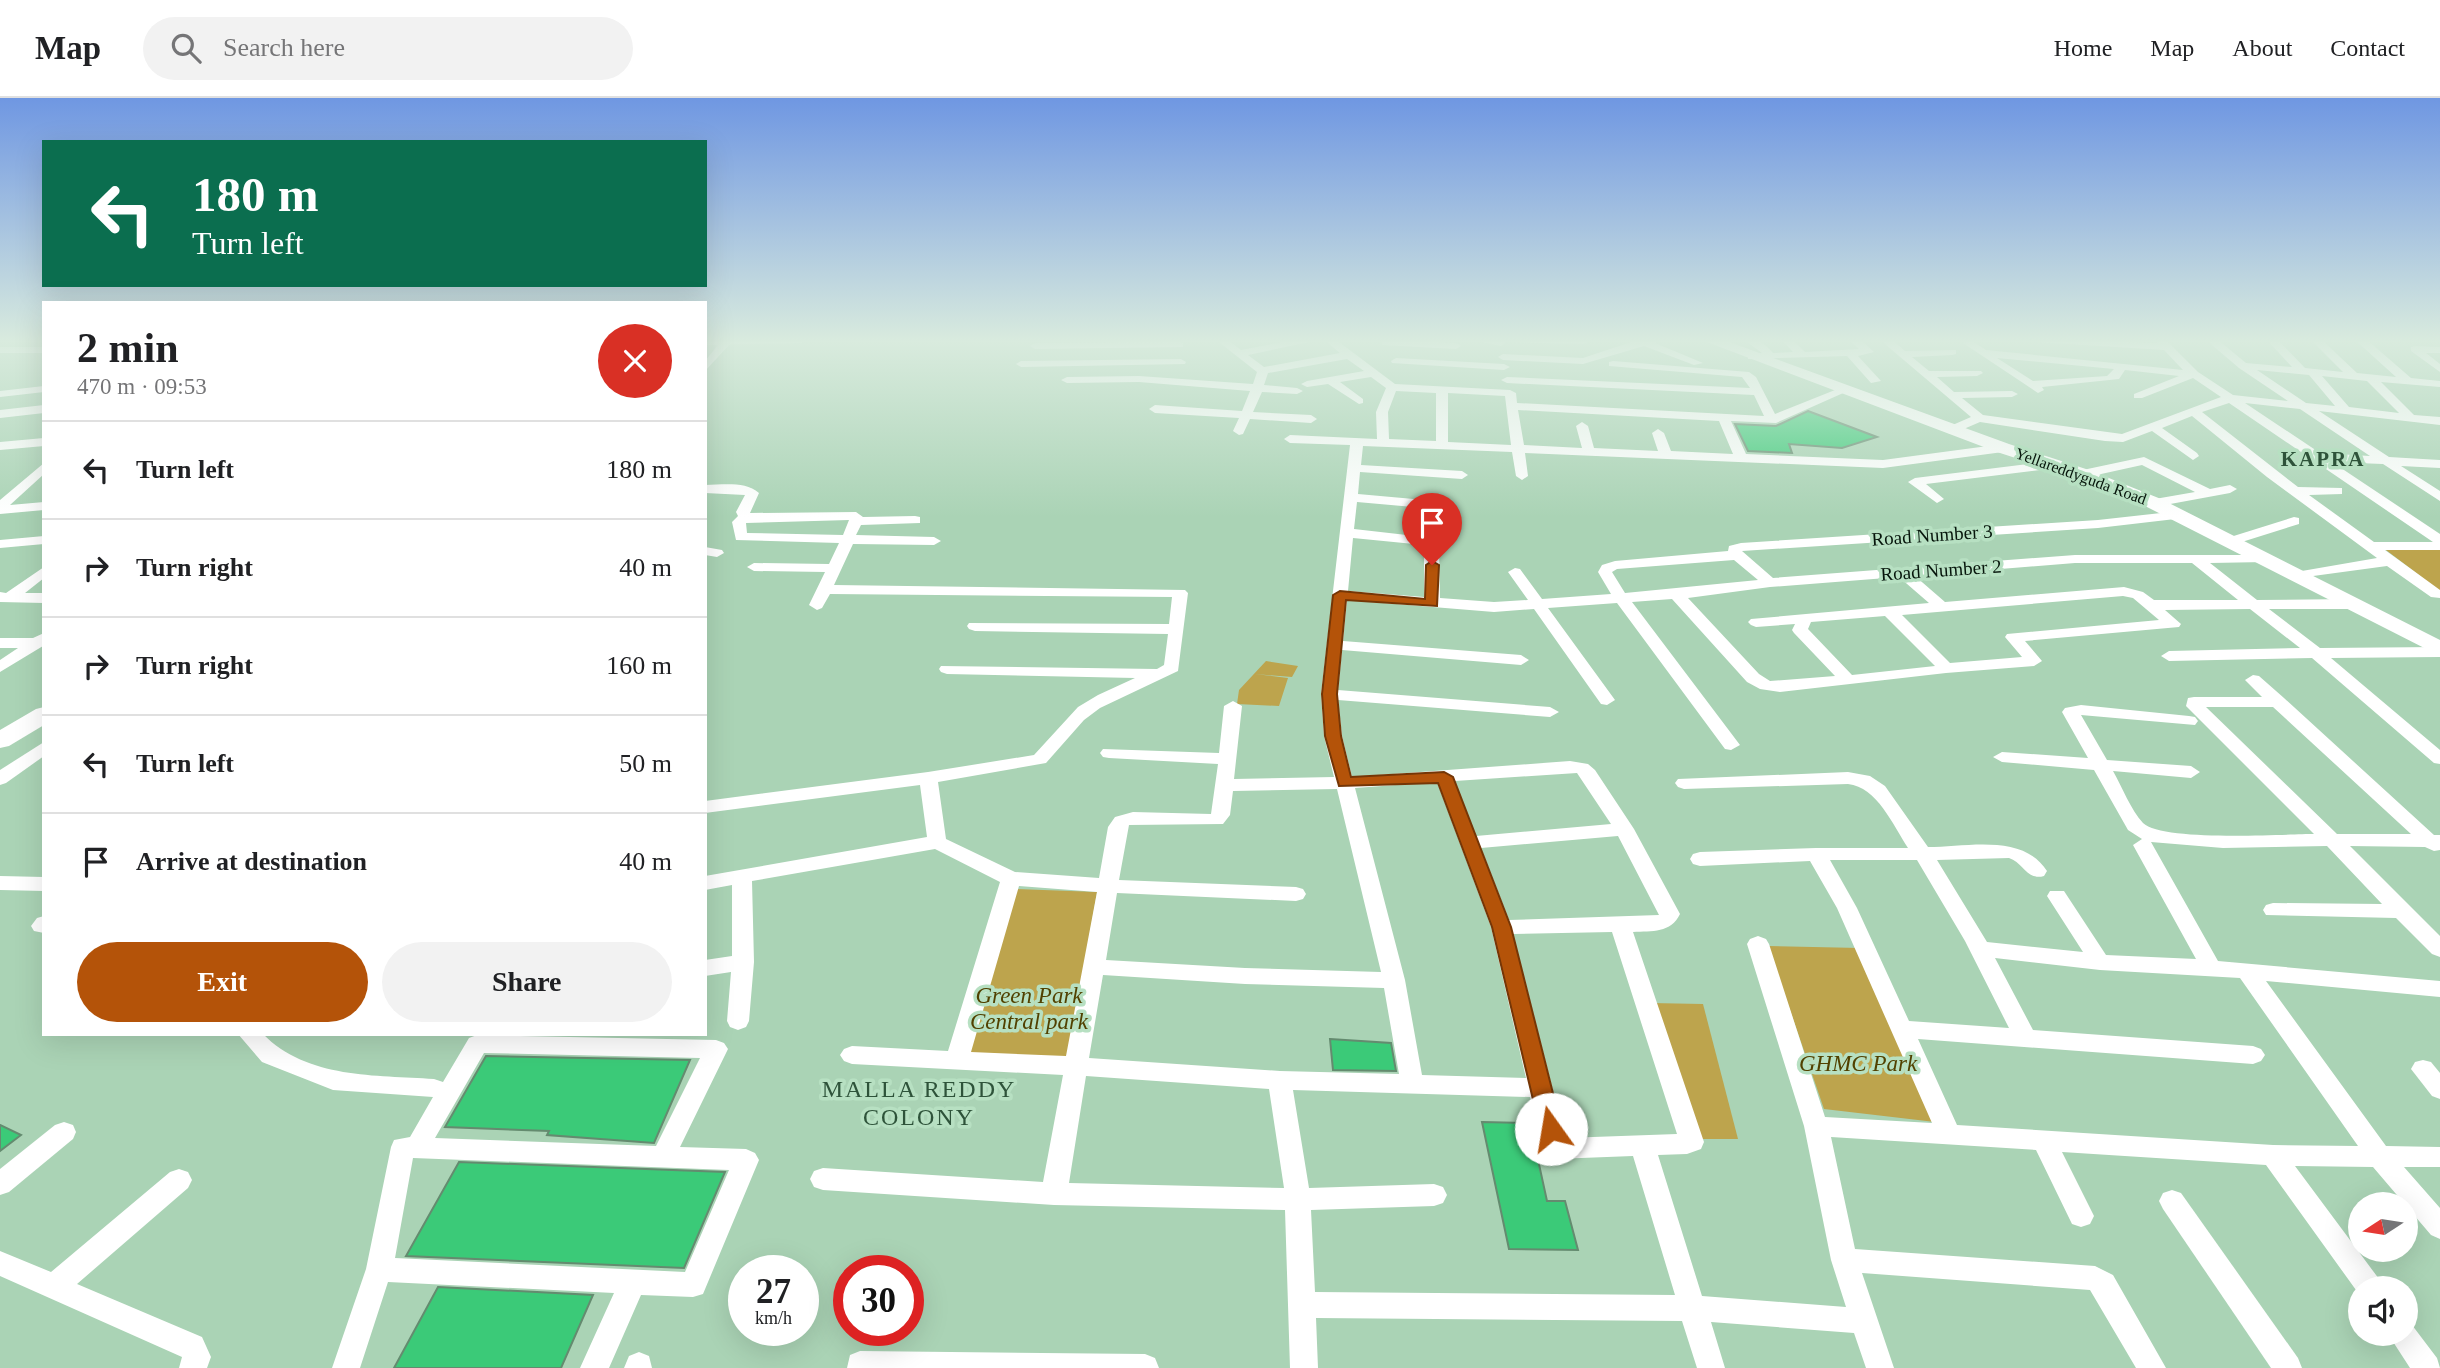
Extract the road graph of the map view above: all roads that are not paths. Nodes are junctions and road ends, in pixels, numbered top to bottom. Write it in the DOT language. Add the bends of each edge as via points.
graph roads {
  1 [pos="1253,398"];
  2 [pos="1355,398"];
  3 [pos="1387,398"];
  4 [pos="1441,398"];
  5 [pos="1501,398"];
  6 [pos="1761,398"];
  7 [pos="1824,398"];
  8 [pos="1866,398"];
  9 [pos="1956,398"];
  10 [pos="2230,398"];
  11 [pos="2233,398"];
  12 [pos="2291,398"];
  13 [pos="2333,398"];
  14 [pos="2391,398"];
  15 [pos="1512,400"];
  16 [pos="1359,401"];
  17 [pos="2300,404"];
  18 [pos="42,409"];
  19 [pos="1155,409"];
  20 [pos="2344,410"];
  21 [pos="2193,411"];
  22 [pos="0,414"];
  23 [pos="1246,414"];
  24 [pos="1723,416"];
  25 [pos="1979,418"];
  26 [pos="2411,418"];
  27 [pos="1311,419"];
  28 [pos="1772,420"];
  29 [pos="2440,421"];
  30 [pos="1582,426"];
  31 [pos="2152,426"];
  32 [pos="1239,430"];
  33 [pos="1952,430"];
  34 [pos="1658,433"];
  35 [pos="1290,439"];
  36 [pos="1357,441"];
  37 [pos="42,442"];
  38 [pos="1383,443"];
  39 [pos="0,446"];
  40 [pos="1442,446"];
  41 [pos="1808,447"];
  42 [pos="2003,448"];
  43 [pos="1520,449"];
  44 [pos="1589,452"];
  45 [pos="1666,455"];
  46 [pos="2193,456"];
  47 [pos="2319,457"];
  48 [pos="1742,459"];
  49 [pos="2382,460"];
  50 [pos="1816,461"];
  51 [pos="1883,464"];
  52 [pos="2440,464"];
  53 [pos="2051,465"];
  54 [pos="1354,468"];
  55 [pos="41,472"];
  56 [pos="2083,474"];
  57 [pos="1462,475"];
  58 [pos="1522,476"];
  59 [pos="1915,482"];
  60 [pos="707,489"];
  61 [pos="2230,489"];
  62 [pos="2296,491"];
  63 [pos="2337,491"];
  64 [pos="2208,493"];
  65 [pos="1350,497"];
  66 [pos="2440,498"];
  67 [pos="1937,499"];
  68 [pos="2154,503"];
  69 [pos="42,506"];
  70 [pos="1447,506"];
  71 [pos="0,508"];
  72 [pos="2179,515"];
  73 [pos="745,517"];
  74 [pos="915,520"];
  75 [pos="856,521"];
  76 [pos="2294,521"];
  77 [pos="1349,533"];
  78 [pos="847,538"];
  79 [pos="42,540"];
  80 [pos="2440,540"];
  81 [pos="933,541"];
  82 [pos="2229,542"];
  83 [pos="0,544"];
  84 [pos="2371,546"];
  85 [pos="2440,546"];
  86 [pos="1737,555"];
  87 [pos="2194,558"];
  88 [pos="2262,559"];
  89 [pos="2390,561"];
  90 [pos="754,567"];
  91 [pos="833,568"];
  92 [pos="42,572"];
  93 [pos="1515,572"];
  94 [pos="1903,573"];
  95 [pos="2296,576"];
  96 [pos="1770,583"];
  97 [pos="1676,594"];
  98 [pos="2439,594"];
  99 [pos="1340,595"];
  100 [pos="5,597"];
  101 [pos="42,597"];
  102 [pos="1621,598"];
  103 [pos="1432,603"];
  104 [pos="2253,604"];
  105 [pos="2352,604"];
  106 [pos="2152,605"];
  107 [pos="1541,606"];
  108 [pos="1942,607"];
  109 [pos="1891,612"];
  110 [pos="1804,619"];
  111 [pos="1756,622"];
  112 [pos="975,626"];
  113 [pos="1176,629"];
  114 [pos="40,641"];
  115 [pos="0,643"];
  116 [pos="1333,645"];
  117 [pos="2440,651"];
  118 [pos="2316,653"];
  119 [pos="2169,656"];
  120 [pos="1521,660"];
  121 [pos="0,667"];
  122 [pos="1943,668"];
  123 [pos="1161,673"];
  124 [pos="945,674"];
  125 [pos="992,675"];
  126 [pos="1848,680"];
  127 [pos="2253,680"];
  128 [pos="1139,683"];
  129 [pos="1329,694"];
  130 [pos="1607,700"];
  131 [pos="2278,702"];
  132 [pos="42,704"];
  133 [pos="1233,706"];
  134 [pos="1550,712"];
  135 [pos="42,715"];
  136 [pos="2189,721"];
  137 [pos="5,732"];
  138 [pos="42,745"];
  139 [pos="1731,745"];
  140 [pos="42,748"];
  141 [pos="1109,753"];
  142 [pos="2002,757"];
  143 [pos="1227,759"];
  144 [pos="2440,759"];
  145 [pos="2103,765"];
  146 [pos="2191,772"];
  147 [pos="1444,777"];
  148 [pos="928,778"];
  149 [pos="0,779"];
  150 [pos="1345,783"];
  151 [pos="1684,783"];
  152 [pos="1224,785"];
  153 [pos="707,807"];
  154 [pos="1624,829"];
  155 [pos="2332,840"];
  156 [pos="937,842"];
  157 [pos="1469,842"];
  158 [pos="2143,845"];
  159 [pos="2437,845"];
  160 [pos="1816,854"];
  161 [pos="1923,855"];
  162 [pos="1700,859"];
  163 [pos="2037,871"];
  164 [pos="1004,876"];
  165 [pos="742,878"];
  166 [pos="0,883"];
  167 [pos="707,883"];
  168 [pos="42,884"];
  169 [pos="1109,886"];
  170 [pos="1296,894"];
  171 [pos="2057,896"];
  172 [pos="2273,911"];
  173 [pos="2401,911"];
  174 [pos="1620,925"];
  175 [pos="1501,927"];
  176 [pos="1758,944"];
  177 [pos="2440,949"];
  178 [pos="1980,950"];
  179 [pos="743,962"];
  180 [pos="2100,962"];
  181 [pos="1093,967"];
  182 [pos="707,968"];
  183 [pos="2212,969"];
  184 [pos="2246,970"];
  185 [pos="1394,980"];
  186 [pos="2440,989"];
  187 [pos="738,1021"];
  188 [pos="1903,1029"];
  189 [pos="251,1036"];
  190 [pos="2026,1039"];
  191 [pos="852,1055"];
  192 [pos="2253,1055"];
  193 [pos="957,1060"];
  194 [pos="1074,1066"];
  195 [pos="2423,1069"];
  196 [pos="1280,1080"];
  197 [pos="1412,1083"];
  198 [pos="434,1088"];
  199 [pos="1542,1088"];
  200 [pos="2440,1088"];
  201 [pos="1816,1126"];
  202 [pos="64,1132"];
  203 [pos="1950,1136"];
  204 [pos="2044,1142"];
  205 [pos="1642,1145"];
  206 [pos="417,1147"];
  207 [pos="2273,1155"];
  208 [pos="663,1157"];
  209 [pos="2440,1157"];
  210 [pos="2381,1158"];
  211 [pos="823,1179"];
  212 [pos="180,1180"];
  213 [pos="0,1184"];
  214 [pos="1054,1194"];
  215 [pos="1434,1195"];
  216 [pos="1298,1199"];
  217 [pos="2172,1201"];
  218 [pos="2081,1216"];
  219 [pos="2440,1227"];
  220 [pos="1844,1260"];
  221 [pos="0,1263"];
  222 [pos="379,1269"];
  223 [pos="2360,1276"];
  224 [pos="633,1282"];
  225 [pos="56,1285"];
  226 [pos="1303,1306"];
  227 [pos="1693,1308"];
  228 [pos="1864,1321"];
  229 [pos="2411,1346"];
  230 [pos="860,1365"];
  231 [pos="192,1368"];
  232 [pos="346,1368"];
  233 [pos="594,1368"];
  234 [pos="1145,1368"];
  235 [pos="1304,1368"];
  236 [pos="1711,1368"];
  237 [pos="1880,1368"];
  238 [pos="2152,1368"];
  239 [pos="2288,1368"];
  240 [pos="2427,1368"];
  1 -- 23 [label="street"];
  2 -- 16 [label="street"];
  3 -- 38 [label="street"];
  4 -- 40 [label="street"];
  5 -- 15 [label="street"];
  6 -- 28 [label="street"];
  7 -- 28 [label="street"];
  8 -- 33 [label="street, Yellareddyguda Road"];
  9 -- 25 [label="street"];
  10 -- 21 [label="street"];
  10 -- 47 [label="street"];
  11 -- 17 [label="street"];
  12 -- 17 [label="street"];
  13 -- 20 [label="street"];
  14 -- 26 [label="street"];
  15 -- 24 [label="street"];
  15 -- 43 [label="street"];
  17 -- 20 [label="street"];
  17 -- 49 [label="street"];
  18 -- 22 [label="street"];
  19 -- 23 [label="street"];
  20 -- 26 [label="street"];
  21 -- 31 [label="street"];
  21 -- 62 [label="street"];
  23 -- 27 [label="street"];
  23 -- 32 [label="street"];
  24 -- 28 [label="street"];
  24 -- 48 [label="street"];
  25 -- 31 [label="street" via="2105,438 2132,436"];
  25 -- 33 [label="street"];
  26 -- 29 [label="street"];
  30 -- 44 [label="street"];
  31 -- 46 [label="street"];
  33 -- 42 [label="street, Yellareddyguda Road"];
  34 -- 45 [label="street"];
  35 -- 36 [label="street"];
  36 -- 38 [label="street"];
  36 -- 54 [label="street"];
  37 -- 39 [label="street"];
  38 -- 40 [label="street"];
  40 -- 43 [label="street"];
  41 -- 50 [label="street"];
  42 -- 51 [label="street"];
  42 -- 53 [label="street, Yellareddyguda Road"];
  43 -- 44 [label="street"];
  43 -- 58 [label="street"];
  44 -- 45 [label="street"];
  45 -- 48 [label="street"];
  47 -- 49 [label="street"];
  47 -- 80 [label="street"];
  48 -- 50 [label="street"];
  49 -- 52 [label="street"];
  49 -- 66 [label="street"];
  50 -- 51 [label="street"];
  51 -- 59 [label="street"];
  53 -- 56 [label="street, Yellareddyguda Road"];
  53 -- 59 [label="street"];
  54 -- 57 [label="street"];
  54 -- 65 [label="street"];
  55 -- 71 [label="street"];
  56 -- 64 [label="street" via="2144,461"];
  56 -- 68 [label="street, Yellareddyguda Road"];
  59 -- 67 [label="street"];
  60 -- 73 [label="street" via="750,490"];
  61 -- 64 [label="street"];
  62 -- 63 [label="street"];
  62 -- 84 [label="street"];
  64 -- 68 [label="street"];
  65 -- 70 [label="street"];
  65 -- 77 [label="street"];
  68 -- 72 [label="street, Yellareddyguda Road"];
  69 -- 71 [label="street"];
  72 -- 82 [label="street, Yellareddyguda Road"];
  72 -- 86 [label="street, Road Number 3" via="1741,547 1734,550"];
  73 -- 75 [label="street" via="852,514"];
  73 -- 78 [label="street" via="739,522 741,537"];
  74 -- 75 [label="street"];
  75 -- 78 [label="street"];
  76 -- 82 [label="street"];
  77 -- 99 [label="street"];
  77 -- 103 [label="street" via="1428,541 1432,546"];
  78 -- 81 [label="street"];
  78 -- 91 [label="street"];
  79 -- 83 [label="street"];
  82 -- 88 [label="street, Yellareddyguda Road"];
  84 -- 85 [label="street"];
  84 -- 89 [label="street"];
  86 -- 96 [label="street"];
  86 -- 102 [label="street" via="1607,568 1605,572"];
  87 -- 88 [label="street, Road Number 2"];
  87 -- 94 [label="street, Road Number 2" via="2075,559"];
  87 -- 104 [label="street"];
  88 -- 95 [label="street, Yellareddyguda Road"];
  89 -- 95 [label="street"];
  89 -- 98 [label="street"];
  90 -- 91 [label="street"];
  91 -- 113 [label="street" via="820,597 1180,593"];
  92 -- 100 [label="street"];
  93 -- 107 [label="street"];
  94 -- 96 [label="street, Road Number 2"];
  94 -- 108 [label="street"];
  95 -- 105 [label="street, Yellareddyguda Road"];
  96 -- 97 [label="street, Road Number 2"];
  97 -- 102 [label="street, Road Number 2"];
  97 -- 126 [label="street" via="1753,678 1766,685"];
  99 -- 103 [label="street, Road Number 2"];
  99 -- 116 [label="street"];
  100 -- 101 [label="street"];
  102 -- 107 [label="street, Road Number 2"];
  102 -- 139 [label="street"];
  103 -- 107 [label="street, Road Number 2"];
  104 -- 105 [label="street"];
  104 -- 106 [label="street"];
  104 -- 118 [label="street"];
  105 -- 117 [label="street, Yellareddyguda Road"];
  106 -- 108 [label="street" via="2123,591"];
  106 -- 122 [label="street" via="2173,624 2013,637 2034,661"];
  107 -- 130 [label="street"];
  108 -- 109 [label="street"];
  109 -- 110 [label="street"];
  109 -- 122 [label="street" via="1942,661"];
  110 -- 111 [label="street"];
  110 -- 126 [label="street" via="1800,630"];
  112 -- 113 [label="street"];
  113 -- 123 [label="street" via="1172,668"];
  114 -- 115 [label="street"];
  114 -- 121 [label="street"];
  116 -- 120 [label="street"];
  116 -- 129 [label="street"];
  117 -- 118 [label="street"];
  118 -- 119 [label="street"];
  118 -- 144 [label="street"];
  122 -- 126 [label="street"];
  123 -- 125 [label="street"];
  123 -- 128 [label="street"];
  124 -- 125 [label="street"];
  125 -- 128 [label="street"];
  127 -- 131 [label="street"];
  128 -- 148 [label="street" via="1086,709 1040,759"];
  129 -- 134 [label="street"];
  129 -- 150 [label="street"];
  131 -- 155 [label="street" via="2194,702"];
  131 -- 159 [label="street"];
  132 -- 137 [label="street"];
  133 -- 143 [label="street"];
  135 -- 137 [label="street"];
  136 -- 145 [label="street" via="2074,710 2071,712"];
  137 -- 138 [label="street"];
  140 -- 149 [label="street"];
  141 -- 143 [label="street"];
  142 -- 145 [label="street"];
  143 -- 152 [label="street"];
  145 -- 146 [label="street"];
  145 -- 155 [label="street" via="2135,825 2144,833 2210,840"];
  147 -- 150 [label="street"];
  147 -- 154 [label="street" via="1582,768"];
  147 -- 157 [label="street"];
  148 -- 153 [label="street"];
  148 -- 156 [label="street"];
  150 -- 152 [label="street"];
  150 -- 185 [label="street"];
  151 -- 161 [label="street" via="1864,780 1878,790"];
  152 -- 169 [label="street" via="1221,814 1216,820 1122,821"];
  154 -- 157 [label="street"];
  154 -- 174 [label="street" via="1670,914 1660,923"];
  155 -- 159 [label="street"];
  155 -- 173 [label="street"];
  156 -- 164 [label="street"];
  156 -- 165 [label="street"];
  157 -- 175 [label="street"];
  158 -- 183 [label="street"];
  160 -- 161 [label="street"];
  160 -- 162 [label="street"];
  160 -- 188 [label="street" via="1847,908"];
  161 -- 163 [label="street" via="2009,852 2023,856"];
  161 -- 178 [label="street"];
  164 -- 169 [label="street"];
  164 -- 193 [label="street"];
  165 -- 167 [label="street"];
  165 -- 179 [label="street"];
  166 -- 168 [label="street"];
  169 -- 170 [label="street"];
  169 -- 181 [label="street"];
  171 -- 180 [label="street"];
  172 -- 173 [label="street"];
  173 -- 177 [label="street"];
  174 -- 175 [label="street"];
  174 -- 205 [label="street" via="1692,1137 1687,1144"];
  175 -- 199 [label="street"];
  176 -- 201 [label="street"];
  178 -- 180 [label="street"];
  178 -- 190 [label="street"];
  179 -- 182 [label="street"];
  179 -- 187 [label="street"];
  180 -- 183 [label="street"];
  181 -- 185 [label="street"];
  181 -- 194 [label="street"];
  183 -- 184 [label="street"];
  184 -- 186 [label="street"];
  184 -- 210 [label="street"];
  185 -- 197 [label="street"];
  188 -- 190 [label="street"];
  188 -- 203 [label="street"];
  189 -- 198 [label="street" via="270,1056 333,1081"];
  190 -- 192 [label="street"];
  191 -- 193 [label="street"];
  193 -- 194 [label="street"];
  194 -- 196 [label="street"];
  194 -- 214 [label="street"];
  195 -- 200 [label="street"];
  196 -- 197 [label="street"];
  196 -- 216 [label="street"];
  197 -- 199 [label="street"];
  199 -- 205 [label="street" via="1556,1149"];
  201 -- 203 [label="street"];
  201 -- 220 [label="street"];
  202 -- 213 [label="street"];
  203 -- 204 [label="street"];
  204 -- 207 [label="street"];
  204 -- 218 [label="street"];
  205 -- 227 [label="street"];
  206 -- 208 [label="street"];
  206 -- 208 [label="street" via="477,1044 716,1049"];
  206 -- 222 [label="street" via="403,1147"];
  207 -- 210 [label="street"];
  207 -- 223 [label="street"];
  208 -- 224 [label="street" via="746,1160 693,1284"];
  209 -- 210 [label="street"];
  210 -- 219 [label="street"];
  211 -- 214 [label="street"];
  212 -- 225 [label="street"];
  214 -- 216 [label="street"];
  215 -- 216 [label="street"];
  216 -- 226 [label="street"];
  217 -- 239 [label="street"];
  220 -- 228 [label="street"];
  220 -- 238 [label="street" via="2095,1278 2103,1284"];
  221 -- 225 [label="street"];
  222 -- 224 [label="street"];
  222 -- 232 [label="street"];
  224 -- 233 [label="street"];
  225 -- 231 [label="street" via="192,1347 197,1357"];
  226 -- 227 [label="street"];
  226 -- 235 [label="street"];
  227 -- 228 [label="street"];
  227 -- 236 [label="street"];
  228 -- 237 [label="street"];
  229 -- 240 [label="street"];
  230 -- 234 [label="street"];
}
